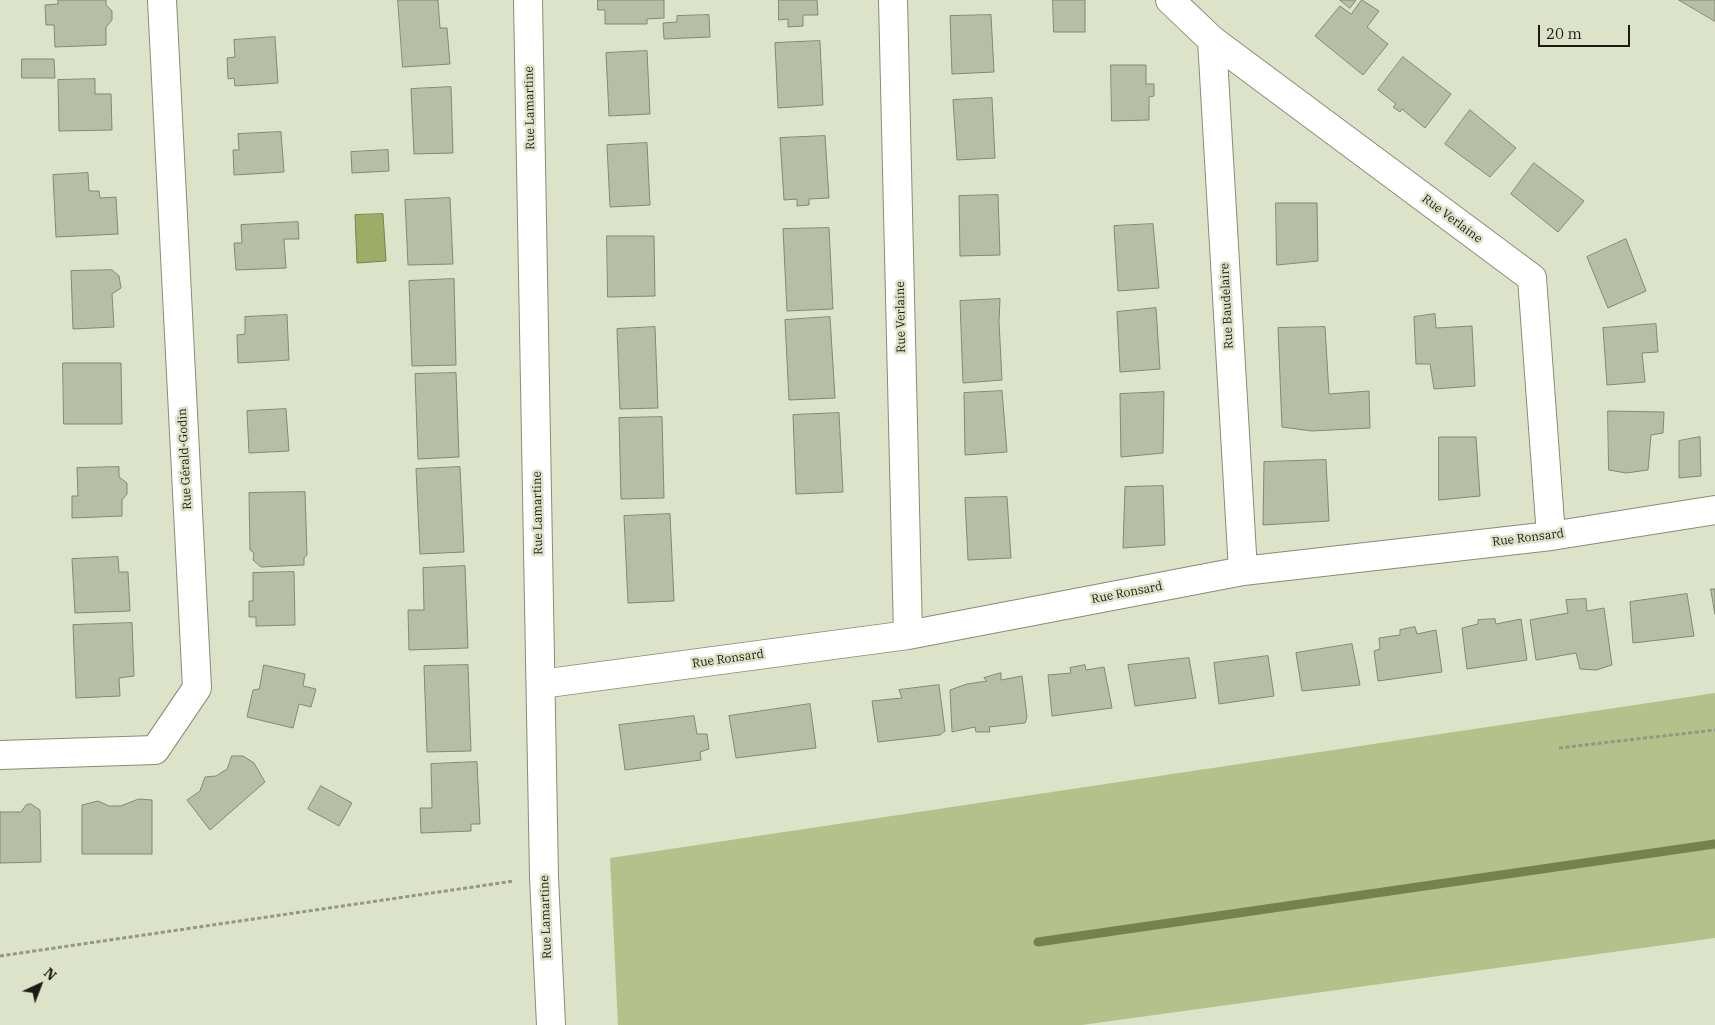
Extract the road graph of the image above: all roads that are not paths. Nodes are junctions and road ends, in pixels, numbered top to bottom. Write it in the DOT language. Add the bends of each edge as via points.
graph roads {
  1 [pos="162,0"];
  2 [pos="528,0"];
  3 [pos="893,0"];
  4 [pos="1170,0"];
  5 [pos="1212,40"];
  6 [pos="1715,510"];
  7 [pos="1551,536"];
  8 [pos="1242,571"];
  9 [pos="908,635"];
  10 [pos="541,684"];
  11 [pos="0,755"];
  12 [pos="551,1025"];
  1 -- 11 [label="street, Rue Gérald-Godin" via="197,688 155,750"];
  2 -- 10 [label="street, Rue Lamartine"];
  3 -- 9 [label="street, Rue Verlaine"];
  4 -- 5 [label="street, Rue Verlaine"];
  5 -- 7 [label="street, Rue Verlaine" via="1532,278"];
  5 -- 8 [label="street, Rue Baudelaire"];
  6 -- 7 [label="street, Rue Ronsard"];
  7 -- 8 [label="street, Rue Ronsard"];
  8 -- 9 [label="street, Rue Ronsard"];
  9 -- 10 [label="street, Rue Ronsard"];
  10 -- 12 [label="street, Rue Lamartine" via="544,877"];
}
